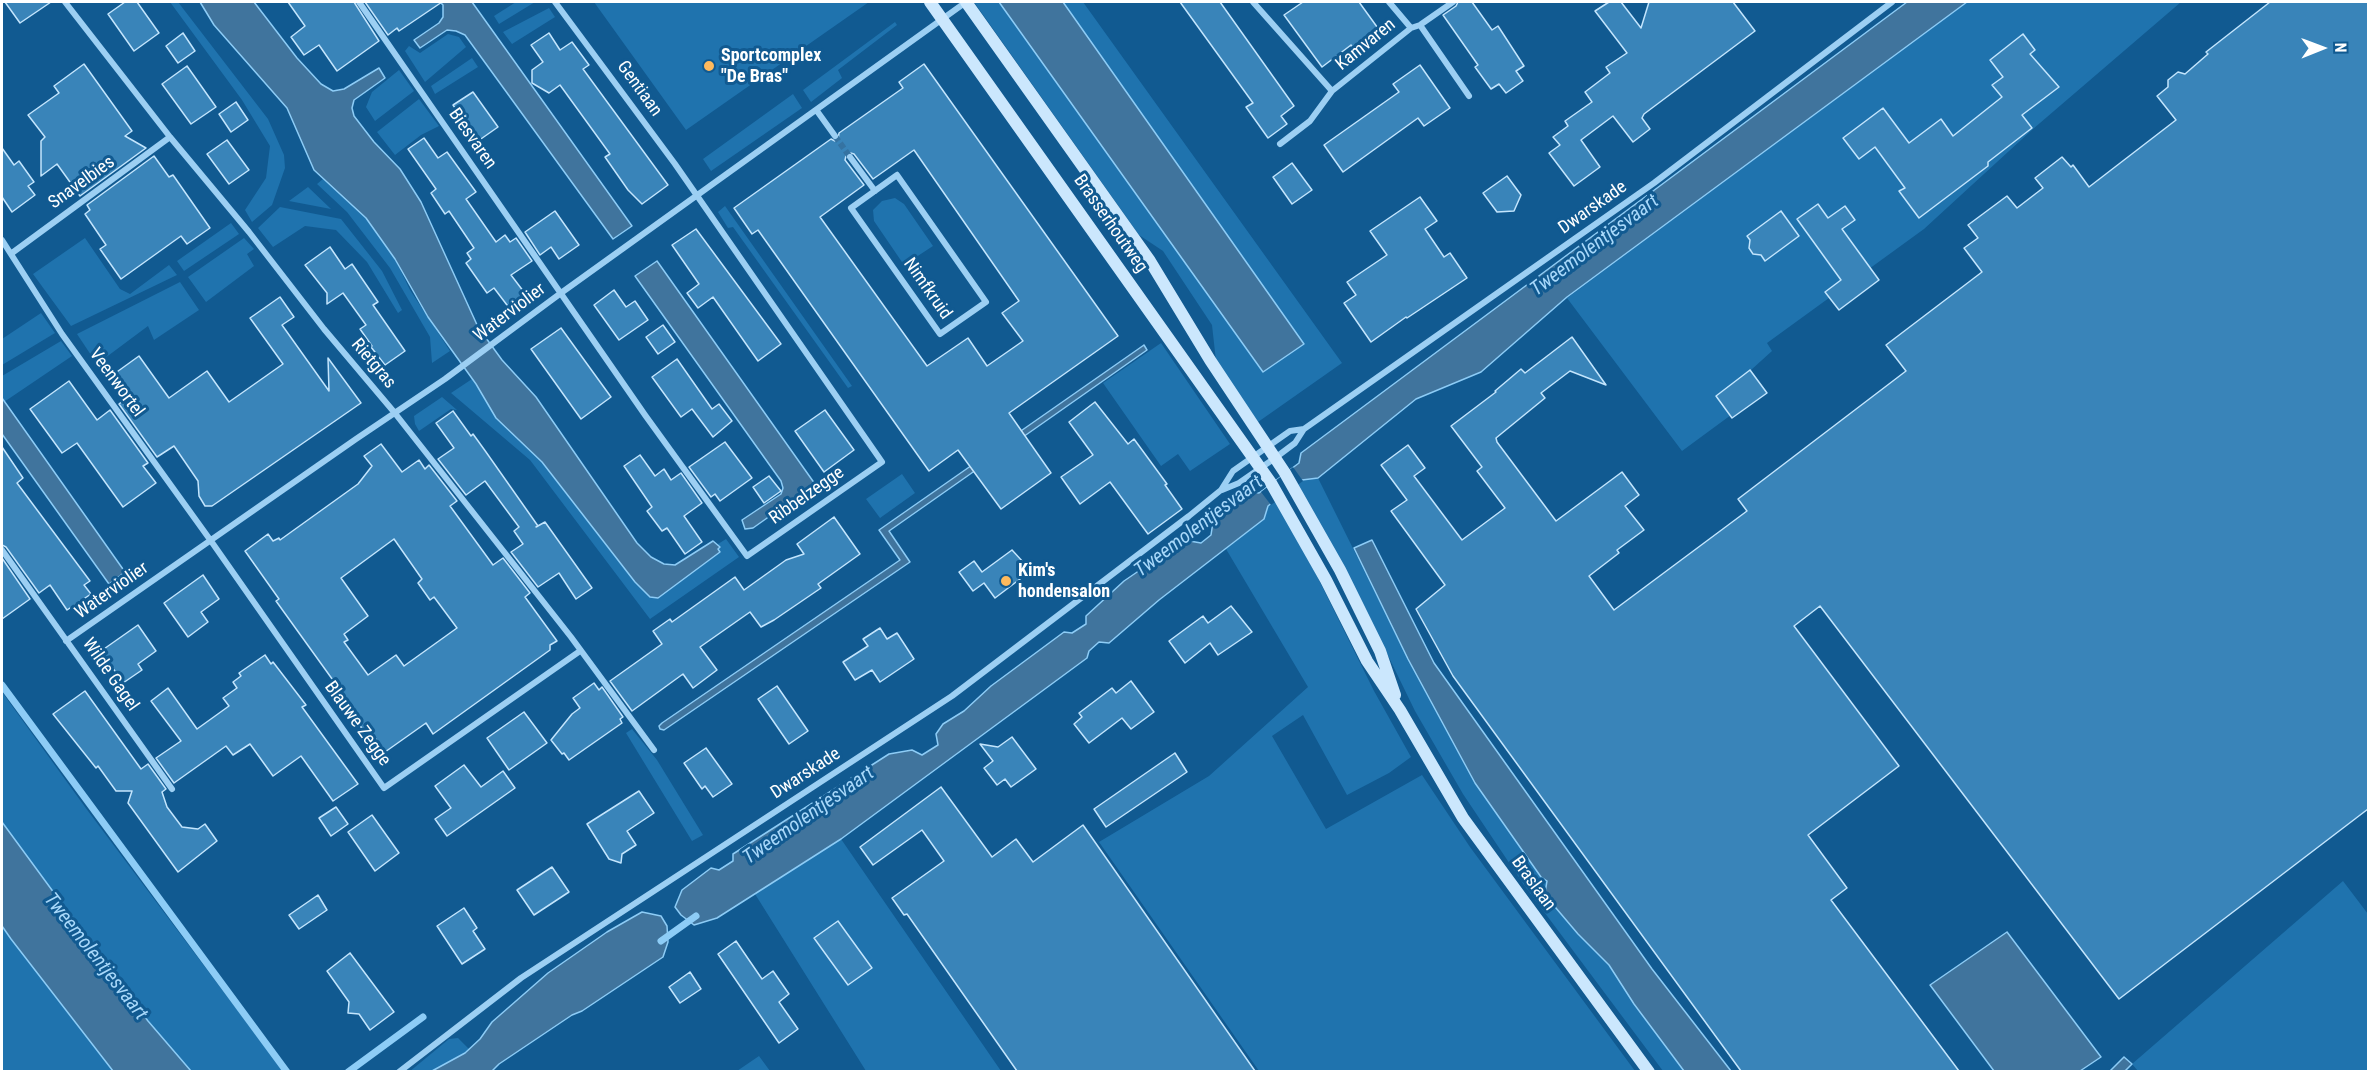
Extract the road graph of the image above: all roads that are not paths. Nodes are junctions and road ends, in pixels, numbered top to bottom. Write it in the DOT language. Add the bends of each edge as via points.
graph roads {
  1 [pos="65,2"];
  2 [pos="359,2"];
  3 [pos="555,2"];
  4 [pos="930,2"];
  5 [pos="966,2"];
  6 [pos="1253,2"];
  7 [pos="1389,2"];
  8 [pos="1453,2"];
  9 [pos="1892,2"];
  10 [pos="943,19"];
  11 [pos="1420,25"];
  12 [pos="1411,27"];
  13 [pos="1332,91"];
  14 [pos="1469,96"];
  15 [pos="817,111"];
  16 [pos="835,136"];
  17 [pos="170,137"];
  18 [pos="1280,144"];
  19 [pos="850,157"];
  20 [pos="874,191"];
  21 [pos="697,196"];
  22 [pos="2,240"];
  23 [pos="12,253"];
  24 [pos="561,293"];
  25 [pos="394,412"];
  26 [pos="1304,429"];
  27 [pos="1268,447"];
  28 [pos="1252,457"];
  29 [pos="1275,458"];
  30 [pos="1261,468"];
  31 [pos="1221,490"];
  32 [pos="211,541"];
  33 [pos="2,550"];
  34 [pos="66,641"];
  35 [pos="580,651"];
  36 [pos="1400,710"];
  37 [pos="654,750"];
  38 [pos="172,789"];
  39 [pos="399,1071"];
  40 [pos="1649,1071"];
  1 -- 17 [label="street, Rietgras"];
  2 -- 24 [label="street, Biesvaren"];
  3 -- 21 [label="street, Gentiaan"];
  4 -- 10 [label="main road, Brasserhoutweg"];
  5 -- 10 [label="street, Waterviolier"];
  5 -- 27 [label="main road, Brasserhoutweg" via="1150,261"];
  6 -- 13 [label="street, Kamvaren"];
  7 -- 12 [label="street"];
  8 -- 11 [label="street, Kamvaren"];
  9 -- 26 [label="street, Dwarskade" via="1654,183"];
  10 -- 15 [label="street, Waterviolier"];
  10 -- 28 [label="main road, Brasserhoutweg"];
  11 -- 12 [label="street, Kamvaren"];
  11 -- 14 [label="street, Kamvaren"];
  12 -- 13 [label="street, Kamvaren"];
  13 -- 18 [label="street, Kamvaren" via="1310,121"];
  15 -- 16 [label="street"];
  15 -- 21 [label="street, Waterviolier"];
  17 -- 23 [label="street, Snavelbies"];
  17 -- 25 [label="street, Rietgras"];
  19 -- 20 [label="street"];
  20 -- 20 [label="street, Nimfkruid" via="897,176 986,302 940,334 851,208"];
  21 -- 24 [label="street, Waterviolier"];
  21 -- 24 [label="street, Ribbelzegge" via="882,462 747,556"];
  22 -- 23 [label="street, Veenwortel"];
  23 -- 32 [label="street, Veenwortel" via="62,334"];
  24 -- 25 [label="street, Waterviolier"];
  25 -- 32 [label="street, Waterviolier"];
  25 -- 35 [label="street, Rietgras"];
  26 -- 27 [label="street, Dwarskade" via="1290,431"];
  26 -- 29 [label="street, Dwarskade" via="1295,443"];
  27 -- 28 [label="street, Dwarskade"];
  27 -- 29 [label="main road, Brasserhoutweg"];
  28 -- 30 [label="main road, Brasserhoutweg"];
  28 -- 31 [label="street, Dwarskade" via="1233,471"];
  29 -- 30 [label="street, Dwarskade"];
  29 -- 36 [label="main road, Braslaan" via="1340,570 1380,651"];
  30 -- 31 [label="street, Dwarskade"];
  30 -- 36 [label="main road, Braslaan" via="1326,580 1367,661"];
  31 -- 39 [label="street, Dwarskade" via="952,696 521,978"];
  32 -- 34 [label="street, Waterviolier"];
  32 -- 35 [label="street, Blauwe Zegge" via="384,788"];
  33 -- 34 [label="street, Wilde Gagel"];
  34 -- 38 [label="street, Wilde Gagel"];
  35 -- 37 [label="street, Rietgras"];
  36 -- 40 [label="main road, Braslaan" via="1463,818"];
}
